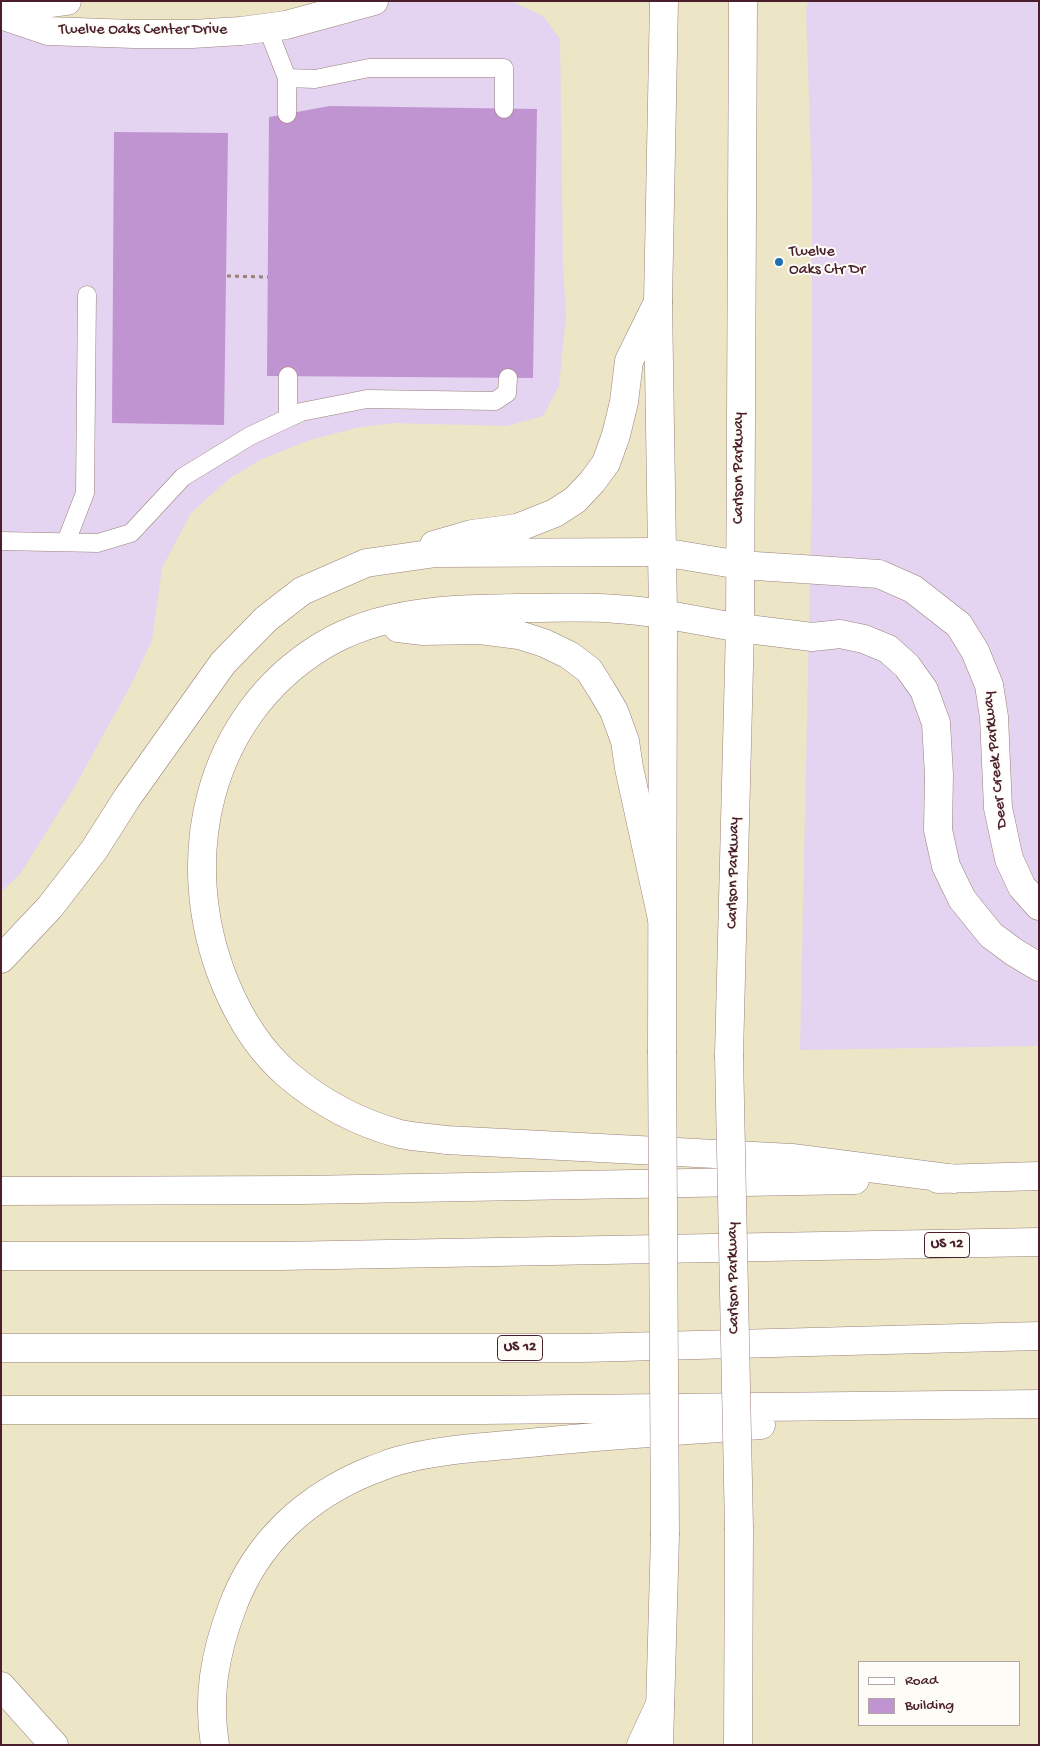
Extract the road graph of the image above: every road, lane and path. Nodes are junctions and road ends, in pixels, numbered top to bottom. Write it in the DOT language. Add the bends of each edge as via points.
graph roads {
  1 [pos="67,1"];
  2 [pos="374,1"];
  3 [pos="664,1"];
  4 [pos="743,1"];
  5 [pos="1,10"];
  6 [pos="1,15"];
  7 [pos="267,27"];
  8 [pos="287,78"];
  9 [pos="504,108"];
  10 [pos="287,114"];
  11 [pos="226,276"];
  12 [pos="268,277"];
  13 [pos="88,295"];
  14 [pos="658,302"];
  15 [pos="288,376"];
  16 [pos="508,378"];
  17 [pos="288,418"];
  18 [pos="1,541"];
  19 [pos="66,542"];
  20 [pos="662,552"];
  21 [pos="387,559"];
  22 [pos="740,565"];
  23 [pos="663,614"];
  24 [pos="369,625"];
  25 [pos="740,628"];
  26 [pos="1039,906"];
  27 [pos="662,919"];
  28 [pos="1,959"];
  29 [pos="1039,967"];
  30 [pos="1039,1176"];
  31 [pos="955,1179"];
  32 [pos="1,1191"];
  33 [pos="1039,1242"];
  34 [pos="1,1256"];
  35 [pos="1039,1336"];
  36 [pos="1,1348"];
  37 [pos="1039,1404"];
  38 [pos="1,1410"];
  39 [pos="1,1686"];
  40 [pos="660,1704"];
  41 [pos="54,1745"];
  42 [pos="215,1745"];
  43 [pos="641,1745"];
  44 [pos="659,1745"];
  45 [pos="738,1745"];
  1 -- 5 [label="main road, Twelve Oaks Center Drive"];
  2 -- 7 [label="main road, Twelve Oaks Center Drive"];
  3 -- 14 [label="main road"];
  4 -- 22 [label="main road, Carlson Parkway"];
  6 -- 7 [label="main road, Twelve Oaks Center Drive" via="48,31 192,34"];
  7 -- 8 [label="lane"];
  8 -- 9 [label="lane" via="315,80 369,68 504,68"];
  8 -- 10 [label="lane"];
  11 -- 12 [label="path"];
  13 -- 19 [label="lane" via="85,493"];
  14 -- 20 [label="main road"];
  14 -- 21 [label="main road" via="630,361 624,402 606,463 575,500 555,514 517,528 472,534"];
  15 -- 17 [label="lane"];
  16 -- 17 [label="lane" via="506,393 494,401 367,400 301,412"];
  17 -- 19 [label="lane" via="250,436 183,477 131,533 98,542"];
  18 -- 19 [label="lane"];
  20 -- 21 [label="main road, Deer Creek Parkway" via="436,553"];
  20 -- 22 [label="main road, Deer Creek Parkway"];
  20 -- 23 [label="main road"];
  21 -- 28 [label="main road" via="366,563 302,591 266,619 223,664 127,798 94,850 50,907"];
  22 -- 25 [label="main road, Carlson Parkway"];
  22 -- 26 [label="main road, Deer Creek Parkway" via="879,574 913,589 958,625 975,651 988,685 994,717 998,808 1009,859 1022,887"];
  23 -- 24 [label="main road" via="616,608 452,609"];
  23 -- 25 [label="main road"];
  23 -- 27 [label="main road"];
  24 -- 27 [label="main road" via="423,631 480,630 519,636 569,655 589,670 614,712 625,741"];
  24 -- 31 [label="main road" via="323,645 288,669 260,698 226,752 209,800 202,874 211,945 232,1002 248,1028 286,1074 336,1108 401,1134 446,1140 792,1158"];
  25 -- 29 [label="main road" via="812,636 840,634 864,639 888,649 907,666 924,690 936,723 938,830 946,866 962,899 991,935"];
  25 -- 45 [label="main road, Carlson Parkway, bridge" via="729,1055 738,1529"];
  27 -- 40 [label="main road, bridge" via="665,1535"];
  30 -- 31 [label="main road"];
  31 -- 32 [label="main road" via="312,1190"];
  33 -- 34 [label="main road, US 12" via="300,1256"];
  35 -- 36 [label="main road, US 12" via="583,1348"];
  37 -- 38 [label="main road" via="492,1410"];
  37 -- 42 [label="main road" via="601,1436 448,1452 400,1460 357,1477 322,1494 295,1515 273,1537 246,1574 217,1653 211,1689"];
  39 -- 41 [label="main road"];
  40 -- 43 [label="main road"];
  40 -- 44 [label="main road"];
}
